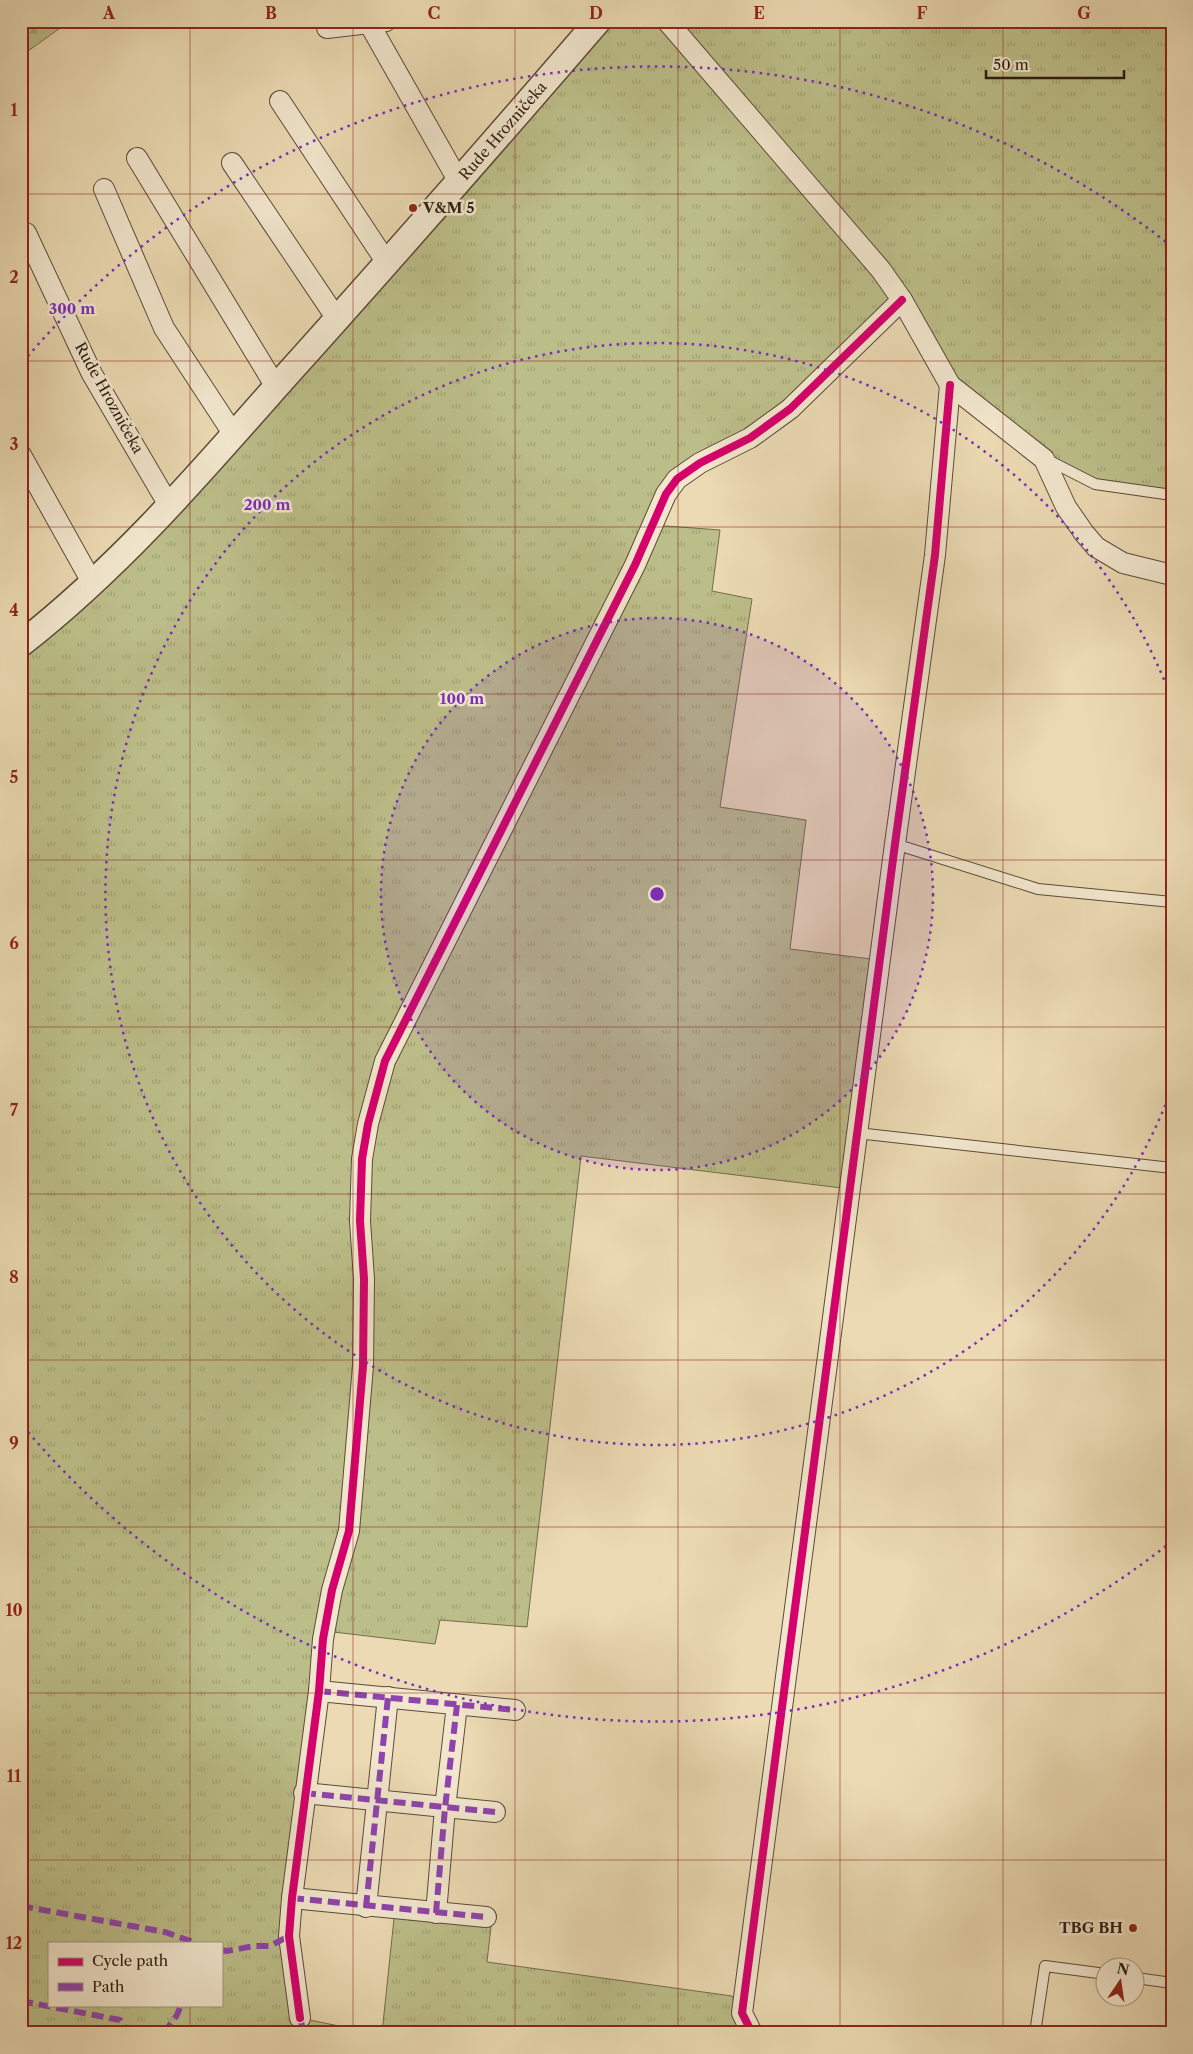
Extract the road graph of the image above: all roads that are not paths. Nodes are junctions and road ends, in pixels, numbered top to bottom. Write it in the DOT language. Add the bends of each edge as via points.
graph roads {
  1 [pos="598,21"];
  2 [pos="667,21"];
  3 [pos="378,23"];
  4 [pos="327,28"];
  5 [pos="280,101"];
  6 [pos="137,158"];
  7 [pos="232,162"];
  8 [pos="459,182"];
  9 [pos="104,189"];
  10 [pos="26,233"];
  11 [pos="387,263"];
  12 [pos="902,300"];
  13 [pos="337,319"];
  14 [pos="950,385"];
  15 [pos="276,387"];
  16 [pos="234,435"];
  17 [pos="21,455"];
  18 [pos="1044,459"];
  19 [pos="1172,495"];
  20 [pos="170,507"];
  21 [pos="1172,575"];
  22 [pos="93,584"];
  23 [pos="21,644"];
  24 [pos="895,844"];
  25 [pos="1172,902"];
  26 [pos="857,1133"];
  27 [pos="1172,1168"];
  28 [pos="319,1691"];
  29 [pos="388,1697"];
  30 [pos="457,1705"];
  31 [pos="515,1710"];
  32 [pos="304,1793"];
  33 [pos="376,1800"];
  34 [pos="445,1808"];
  35 [pos="495,1812"];
  36 [pos="292,1898"];
  37 [pos="366,1906"];
  38 [pos="436,1913"];
  39 [pos="486,1918"];
  40 [pos="1096,1973"];
  41 [pos="1146,1979"];
  42 [pos="1172,1983"];
  43 [pos="300,2018"];
  44 [pos="752,2033"];
  45 [pos="1035,2033"];
  1 -- 8 [label="street, Rude Hrozničeka"];
  2 -- 12 [label="street" via="881,270"];
  3 -- 4 [label="street"];
  3 -- 8 [label="street"];
  5 -- 11 [label="street"];
  6 -- 15 [label="street"];
  7 -- 13 [label="street"];
  8 -- 11 [label="street, Rude Hrozničeka"];
  9 -- 16 [label="street" via="164,328"];
  10 -- 20 [label="street, Rude Hrozničeka" via="92,374"];
  11 -- 13 [label="street, Rude Hrozničeka"];
  12 -- 14 [label="street"];
  12 -- 28 [label="street" via="790,409 750,438 700,463 677,479 666,494 635,565 386,1061 368,1124 362,1160 362,1375 349,1531 332,1590 323,1639"];
  13 -- 15 [label="street, Rude Hrozničeka"];
  14 -- 18 [label="street"];
  14 -- 24 [label="street" via="935,555"];
  15 -- 16 [label="street, Rude Hrozničeka"];
  16 -- 20 [label="street, Rude Hrozničeka"];
  17 -- 22 [label="street"];
  18 -- 19 [label="lane" via="1096,484"];
  18 -- 21 [label="street" via="1066,507 1096,547 1123,563"];
  20 -- 22 [label="street, Rude Hrozničeka"];
  22 -- 23 [label="street, Rude Hrozničeka"];
  24 -- 25 [label="lane" via="1038,889"];
  24 -- 26 [label="street"];
  26 -- 27 [label="lane"];
  26 -- 44 [label="street" via="742,2013"];
  28 -- 29 [label="street"];
  28 -- 32 [label="street"];
  29 -- 30 [label="street"];
  29 -- 33 [label="street"];
  30 -- 31 [label="street"];
  30 -- 34 [label="street"];
  32 -- 33 [label="street"];
  32 -- 36 [label="street"];
  33 -- 34 [label="street"];
  33 -- 37 [label="street"];
  34 -- 35 [label="street"];
  34 -- 38 [label="street"];
  36 -- 37 [label="street"];
  36 -- 43 [label="street" via="289,1936"];
  37 -- 38 [label="street"];
  38 -- 39 [label="street"];
  40 -- 45 [label="lane" via="1045,1966"];
  41 -- 42 [label="lane"];
}
